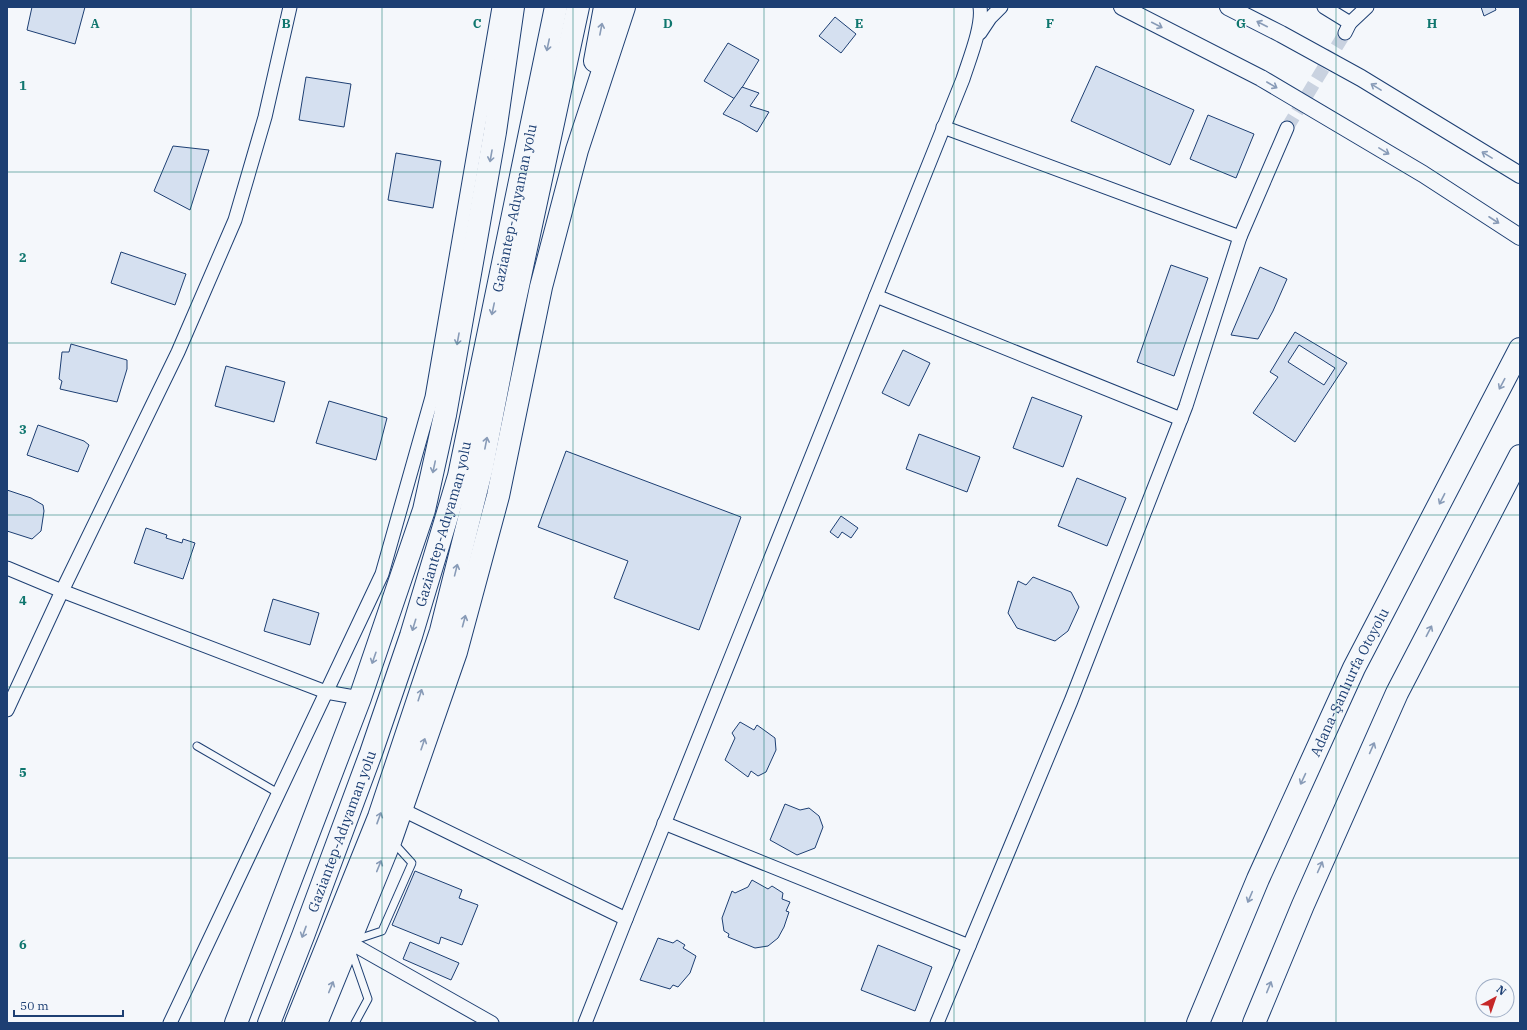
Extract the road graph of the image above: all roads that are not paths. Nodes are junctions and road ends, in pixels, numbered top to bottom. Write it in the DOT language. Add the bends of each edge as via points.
graph roads {
  1 [pos="290,7"];
  2 [pos="499,7"];
  3 [pos="513,7"];
  4 [pos="527,7"];
  5 [pos="556,7"];
  6 [pos="578,7"];
  7 [pos="980,7"];
  8 [pos="1001,7"];
  9 [pos="1122,7"];
  10 [pos="1228,7"];
  11 [pos="1324,7"];
  12 [pos="1367,7"];
  13 [pos="620,9"];
  14 [pos="975,41"];
  15 [pos="942,127"];
  16 [pos="1287,128"];
  17 [pos="495,132"];
  18 [pos="1520,175"];
  19 [pos="1240,237"];
  20 [pos="1520,237"];
  21 [pos="876,296"];
  22 [pos="1520,349"];
  23 [pos="1181,419"];
  24 [pos="1520,456"];
  25 [pos="7,568"];
  26 [pos="62,591"];
  27 [pos="326,692"];
  28 [pos="360,698"];
  29 [pos="7,710"];
  30 [pos="197,746"];
  31 [pos="278,793"];
  32 [pos="401,809"];
  33 [pos="664,823"];
  34 [pos="391,839"];
  35 [pos="626,919"];
  36 [pos="349,942"];
  37 [pos="969,946"];
  38 [pos="170,1023"];
  39 [pos="236,1023"];
  40 [pos="269,1023"];
  41 [pos="296,1023"];
  42 [pos="316,1023"];
  43 [pos="355,1023"];
  44 [pos="492,1023"];
  45 [pos="586,1023"];
  46 [pos="937,1023"];
  47 [pos="1198,1023"];
  48 [pos="1254,1023"];
  1 -- 26 [label="street" via="265,117 235,220 178,352"];
  2 -- 27 [label="street" via="432,397 382,574"];
  3 -- 17 [label="highway"];
  4 -- 17 [label="highway"];
  5 -- 40 [label="highway, Gaziantep-Adıyaman yolu, one-way" via="459,476 411,636"];
  41 -- 6 [label="highway, Gaziantep-Adıyaman yolu, one-way" via="380,817 441,631 482,467"];
  7 -- 14 [label="street" via="981,14"];
  8 -- 14 [label="street" via="990,18"];
  9 -- 20 [label="street, one-way" via="1274,86 1416,170"];
  18 -- 10 [label="street, one-way" via="1361,78"];
  11 -- 12 [label="street" via="1347,28"];
  32 -- 13 [label="highway, one-way" via="456,652 498,496 541,287 577,150"];
  14 -- 15 [label="street" via="963,79"];
  15 -- 19 [label="street"];
  15 -- 21 [label="street"];
  16 -- 19 [label="street"];
  17 -- 28 [label="highway, one-way" via="445,415 424,510"];
  19 -- 23 [label="street"];
  21 -- 23 [label="street"];
  21 -- 33 [label="street"];
  22 -- 47 [label="highway, Adana-Şanlıurfa Otoyolu, one-way" via="1354,668 1258,879"];
  23 -- 37 [label="street" via="1071,701"];
  48 -- 24 [label="highway, one-way" via="1397,693"];
  25 -- 26 [label="street"];
  26 -- 27 [label="street"];
  26 -- 29 [label="street"];
  27 -- 28 [label="street"];
  27 -- 31 [label="street"];
  28 -- 39 [label="highway"];
  30 -- 31 [label="lane"];
  31 -- 38 [label="street"];
  32 -- 34 [label="highway"];
  32 -- 35 [label="street"];
  33 -- 35 [label="street"];
  33 -- 37 [label="street"];
  36 -- 34 [label="highway, one-way"];
  34 -- 36 [label="lane" via="412,862 382,931"];
  35 -- 45 [label="street"];
  42 -- 36 [label="highway, one-way"];
  36 -- 43 [label="lane" via="368,999"];
  36 -- 44 [label="street"];
  37 -- 46 [label="street"];
}
